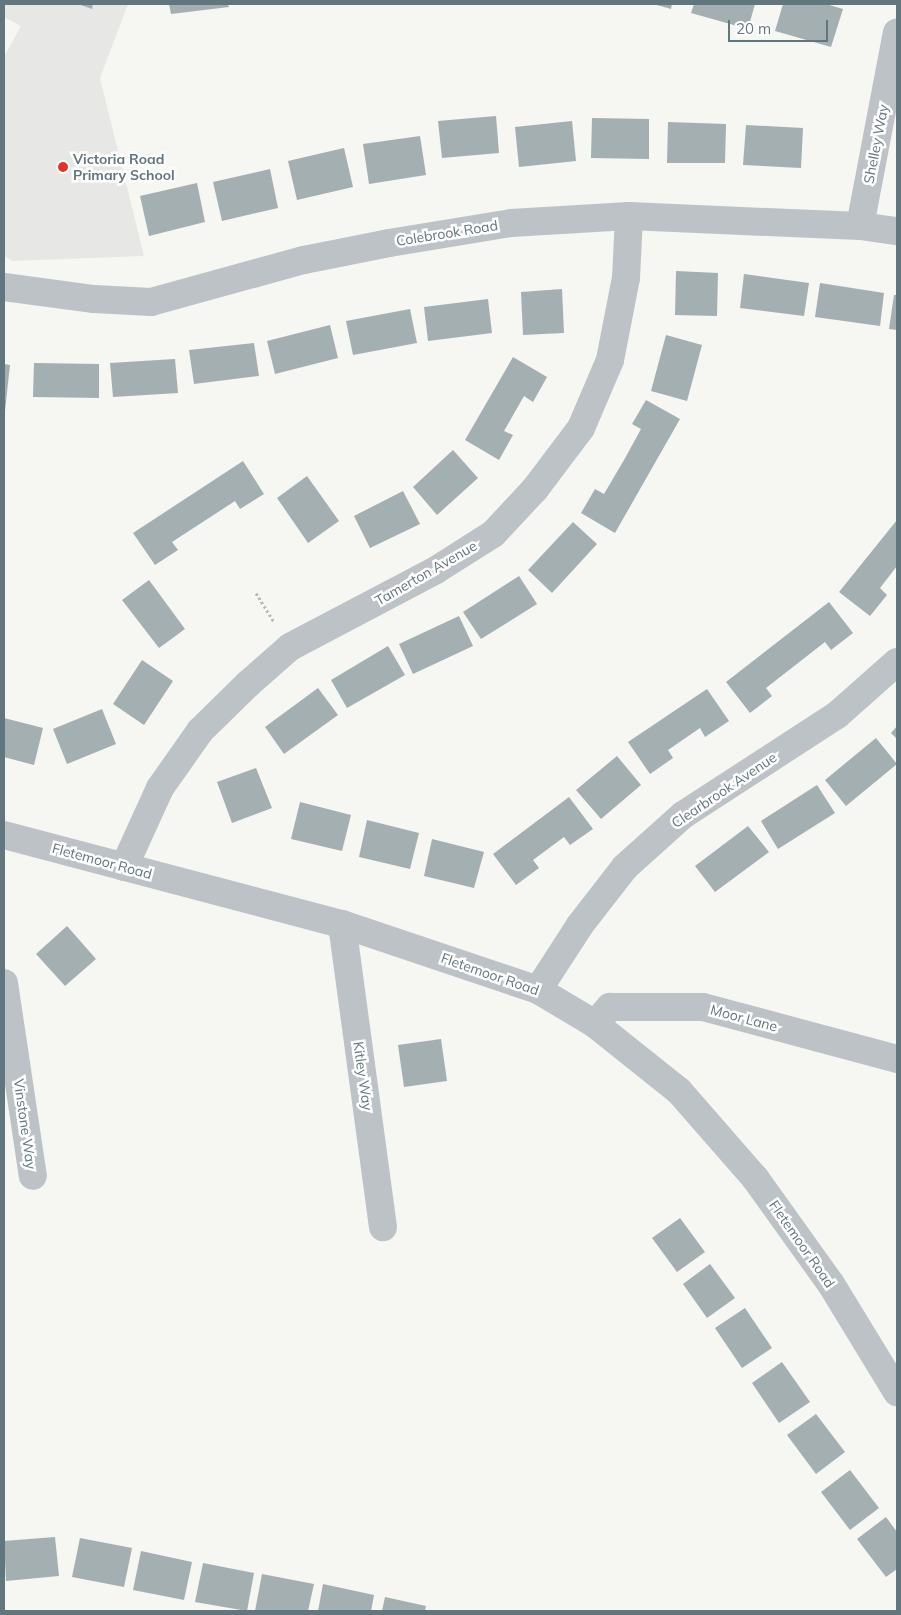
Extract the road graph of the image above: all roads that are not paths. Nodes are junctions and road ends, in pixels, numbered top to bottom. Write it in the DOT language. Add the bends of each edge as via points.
graph roads {
  1 [pos="897,32"];
  2 [pos="629,216"];
  3 [pos="860,226"];
  4 [pos="897,231"];
  5 [pos="4,287"];
  6 [pos="897,662"];
  7 [pos="4,835"];
  8 [pos="124,867"];
  9 [pos="342,924"];
  10 [pos="4,983"];
  11 [pos="538,990"];
  12 [pos="595,1024"];
  13 [pos="897,1059"];
  14 [pos="33,1176"];
  15 [pos="383,1228"];
  16 [pos="897,1392"];
  1 -- 3 [label="street, Shelley Way"];
  2 -- 3 [label="street, Colebrook Road"];
  2 -- 5 [label="street, Colebrook Road" via="511,223 389,242 304,260 151,302 94,299"];
  2 -- 8 [label="street, Tamerton Avenue" via="626,278 610,360 581,428 535,488 493,534 436,570 290,647 248,684 200,731 160,788"];
  3 -- 4 [label="street, Colebrook Road"];
  6 -- 11 [label="street, Clearbrook Avenue" via="837,715 683,815 633,860 580,925"];
  7 -- 8 [label="street, Fletemoor Road"];
  8 -- 9 [label="street, Fletemoor Road"];
  9 -- 11 [label="street, Fletemoor Road"];
  9 -- 15 [label="street, Kitley Way"];
  10 -- 14 [label="street, Vinstone Way"];
  11 -- 12 [label="street, Fletemoor Road"];
  12 -- 13 [label="street, Moor Lane" via="610,1007 703,1007"];
  12 -- 16 [label="street, Fletemoor Road" via="679,1091 755,1178 831,1284"];
}
